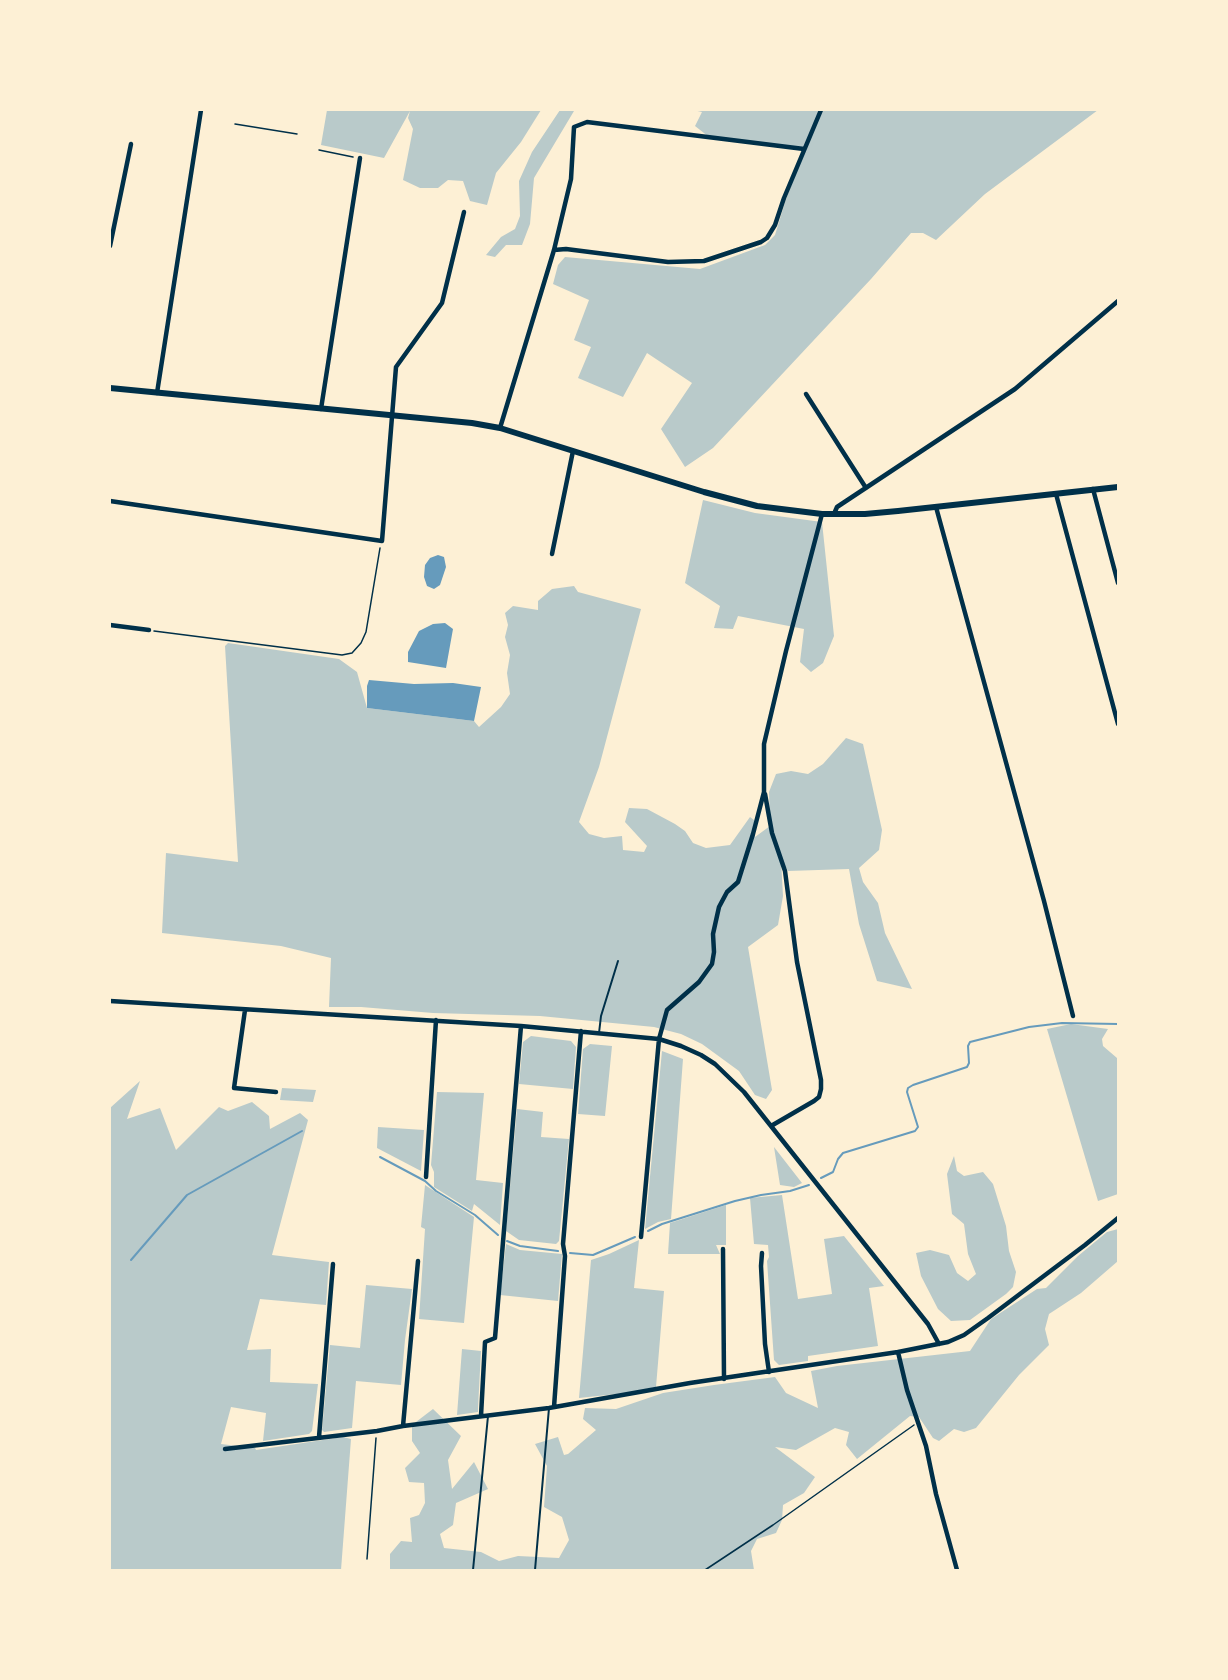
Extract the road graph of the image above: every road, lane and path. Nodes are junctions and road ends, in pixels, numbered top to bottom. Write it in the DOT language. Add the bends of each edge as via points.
graph roads {
  1 [pos="201,110"];
  2 [pos="821,110"];
  3 [pos="235,124"];
  4 [pos="297,134"];
  5 [pos="131,144"];
  6 [pos="804,149"];
  7 [pos="319,150"];
  8 [pos="360,158"];
  9 [pos="464,212"];
  10 [pos="110,246"];
  11 [pos="554,250"];
  12 [pos="1119,301"];
  13 [pos="110,388"];
  14 [pos="157,393"];
  15 [pos="806,394"];
  16 [pos="321,409"];
  17 [pos="391,415"];
  18 [pos="500,428"];
  19 [pos="573,451"];
  20 [pos="1119,487"];
  21 [pos="867,488"];
  22 [pos="1093,489"];
  23 [pos="1056,494"];
  24 [pos="110,501"];
  25 [pos="936,507"];
  26 [pos="822,514"];
  27 [pos="834,515"];
  28 [pos="382,541"];
  29 [pos="552,555"];
  30 [pos="1119,583"];
  31 [pos="110,625"];
  32 [pos="149,630"];
  33 [pos="1119,724"];
  34 [pos="764,792"];
  35 [pos="618,961"];
  36 [pos="110,1001"];
  37 [pos="244,1010"];
  38 [pos="1073,1016"];
  39 [pos="436,1020"];
  40 [pos="521,1026"];
  41 [pos="581,1032"];
  42 [pos="599,1033"];
  43 [pos="659,1039"];
  44 [pos="276,1092"];
  45 [pos="771,1126"];
  46 [pos="426,1177"];
  47 [pos="1119,1218"];
  48 [pos="641,1237"];
  49 [pos="723,1249"];
  50 [pos="762,1252"];
  51 [pos="418,1261"];
  52 [pos="333,1264"];
  53 [pos="939,1344"];
  54 [pos="898,1352"];
  55 [pos="769,1372"];
  56 [pos="724,1379"];
  57 [pos="551,1407"];
  58 [pos="481,1416"];
  59 [pos="488,1416"];
  60 [pos="917,1423"];
  61 [pos="403,1426"];
  62 [pos="377,1431"];
  63 [pos="319,1437"];
  64 [pos="225,1449"];
  65 [pos="368,1559"];
  66 [pos="473,1570"];
  67 [pos="535,1570"];
  68 [pos="705,1570"];
  69 [pos="957,1570"];
  1 -- 14 [label="street"];
  2 -- 6 [label="street"];
  3 -- 4 [label="path"];
  5 -- 10 [label="street"];
  6 -- 11 [label="street" via="775,225 761,242 704,261 668,262"];
  6 -- 11 [label="street" via="587,122 574,127 571,179"];
  7 -- 8 [label="path"];
  8 -- 16 [label="street"];
  9 -- 17 [label="street" via="442,303 396,367"];
  11 -- 18 [label="street"];
  12 -- 21 [label="street" via="1015,389"];
  13 -- 14 [label="street"];
  14 -- 16 [label="street"];
  15 -- 21 [label="street"];
  16 -- 17 [label="street"];
  17 -- 18 [label="street"];
  17 -- 28 [label="street"];
  18 -- 19 [label="street"];
  19 -- 26 [label="street" via="757,506"];
  19 -- 29 [label="street"];
  20 -- 22 [label="street"];
  21 -- 27 [label="street" via="837,507"];
  22 -- 23 [label="street"];
  22 -- 30 [label="street"];
  23 -- 25 [label="street"];
  23 -- 33 [label="street"];
  24 -- 28 [label="street"];
  25 -- 27 [label="street"];
  25 -- 38 [label="street"];
  26 -- 27 [label="street"];
  26 -- 34 [label="street" via="764,744"];
  28 -- 32 [label="path" via="366,632 352,653 342,655"];
  31 -- 32 [label="street"];
  34 -- 43 [label="street" via="738,882 719,907 712,964 699,982 667,1010"];
  34 -- 45 [label="street" via="785,871 797,962 821,1080 819,1097"];
  35 -- 42 [label="lane"];
  36 -- 37 [label="street"];
  37 -- 39 [label="street"];
  37 -- 44 [label="street" via="234,1088"];
  39 -- 40 [label="street"];
  39 -- 46 [label="street"];
  40 -- 41 [label="street"];
  40 -- 58 [label="street" via="495,1338 485,1342"];
  41 -- 42 [label="street"];
  41 -- 57 [label="street"];
  42 -- 43 [label="street"];
  43 -- 45 [label="street" via="715,1064"];
  43 -- 48 [label="street"];
  45 -- 53 [label="street" via="928,1324"];
  47 -- 53 [label="street" via="966,1333"];
  49 -- 56 [label="street"];
  50 -- 55 [label="street"];
  51 -- 61 [label="street"];
  52 -- 63 [label="street"];
  53 -- 54 [label="street"];
  54 -- 55 [label="street"];
  54 -- 60 [label="street"];
  55 -- 56 [label="street"];
  56 -- 57 [label="street"];
  57 -- 59 [label="street"];
  57 -- 67 [label="lane"];
  58 -- 59 [label="street"];
  58 -- 61 [label="street"];
  59 -- 66 [label="lane"];
  60 -- 68 [label="path"];
  60 -- 69 [label="street"];
  61 -- 62 [label="street"];
  62 -- 63 [label="street"];
  62 -- 65 [label="path"];
  63 -- 64 [label="street"];
}
